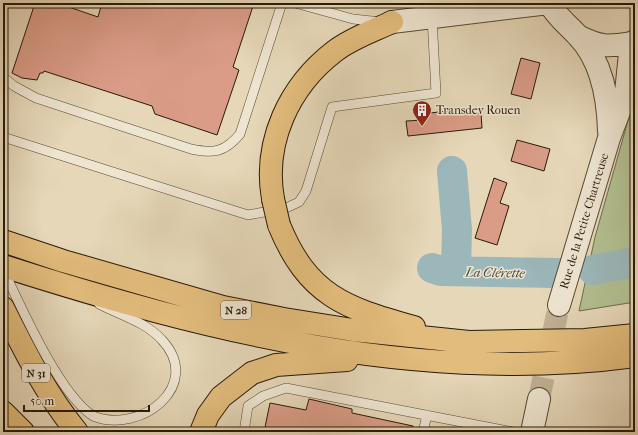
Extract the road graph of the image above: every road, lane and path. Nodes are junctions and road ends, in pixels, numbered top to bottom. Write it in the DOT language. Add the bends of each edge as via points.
graph roads {
  1 [pos="282,3"];
  2 [pos="294,3"];
  3 [pos="549,3"];
  4 [pos="432,16"];
  5 [pos="392,22"];
  6 [pos="578,36"];
  7 [pos="633,42"];
  8 [pos="3,77"];
  9 [pos="3,137"];
  10 [pos="609,138"];
  11 [pos="6,242"];
  12 [pos="3,266"];
  13 [pos="13,271"];
  14 [pos="53,281"];
  15 [pos="558,305"];
  16 [pos="3,308"];
  17 [pos="635,335"];
  18 [pos="469,342"];
  19 [pos="635,356"];
  20 [pos="382,357"];
  21 [pos="539,399"];
  22 [pos="3,412"];
  23 [pos="427,416"];
  24 [pos="23,432"];
  25 [pos="77,432"];
  26 [pos="201,432"];
  27 [pos="244,432"];
  28 [pos="423,432"];
  29 [pos="513,432"];
  30 [pos="532,432"];
  1 -- 8 [label="lane" via="240,134 231,145 219,151 191,149 36,98"];
  2 -- 5 [label="lane" via="353,19"];
  3 -- 4 [label="street, Rue de la Petite Chartreuse"];
  3 -- 6 [label="street, Rue de la Petite Chartreuse" via="559,18"];
  4 -- 5 [label="street, Rue de la Petite Chartreuse"];
  4 -- 9 [label="lane" via="436,93 332,107 306,191 299,202 286,208 248,215"];
  5 -- 18 [label="highway, bridge" via="336,50 320,63 293,96 278,128 271,153 270,179 278,224 304,271 314,282 340,301 372,315"];
  6 -- 7 [label="street, Rue de la Petite Chartreuse" via="596,45 613,46"];
  6 -- 10 [label="street, Rue de la Petite Chartreuse" via="596,61 603,81 608,107"];
  7 -- 10 [label="street, Rue de la Petite Chartreuse" via="626,93"];
  10 -- 15 [label="street, Rue de la Petite Chartreuse"];
  11 -- 18 [label="highway, N 28" via="223,307 353,330"];
  12 -- 13 [label="highway, N 28"];
  13 -- 14 [label="highway, N 28"];
  13 -- 14 [label="lane" via="29,324 59,376 80,405 93,416 119,424 145,419 159,410 172,393 175,379 175,367 163,341 137,322"];
  14 -- 20 [label="highway, N 28" via="222,329 284,342"];
  16 -- 25 [label="highway, N 31" via="37,376"];
  17 -- 18 [label="highway, N 28" via="585,340"];
  19 -- 20 [label="highway, N 28" via="595,362 529,365 434,362"];
  20 -- 26 [label="highway" via="276,365 252,373 221,397 208,415"];
  21 -- 30 [label="street"];
  22 -- 24 [label="highway"];
  23 -- 27 [label="lane" via="286,388 263,396 248,406"];
  23 -- 28 [label="lane"];
  23 -- 29 [label="lane"];
}
